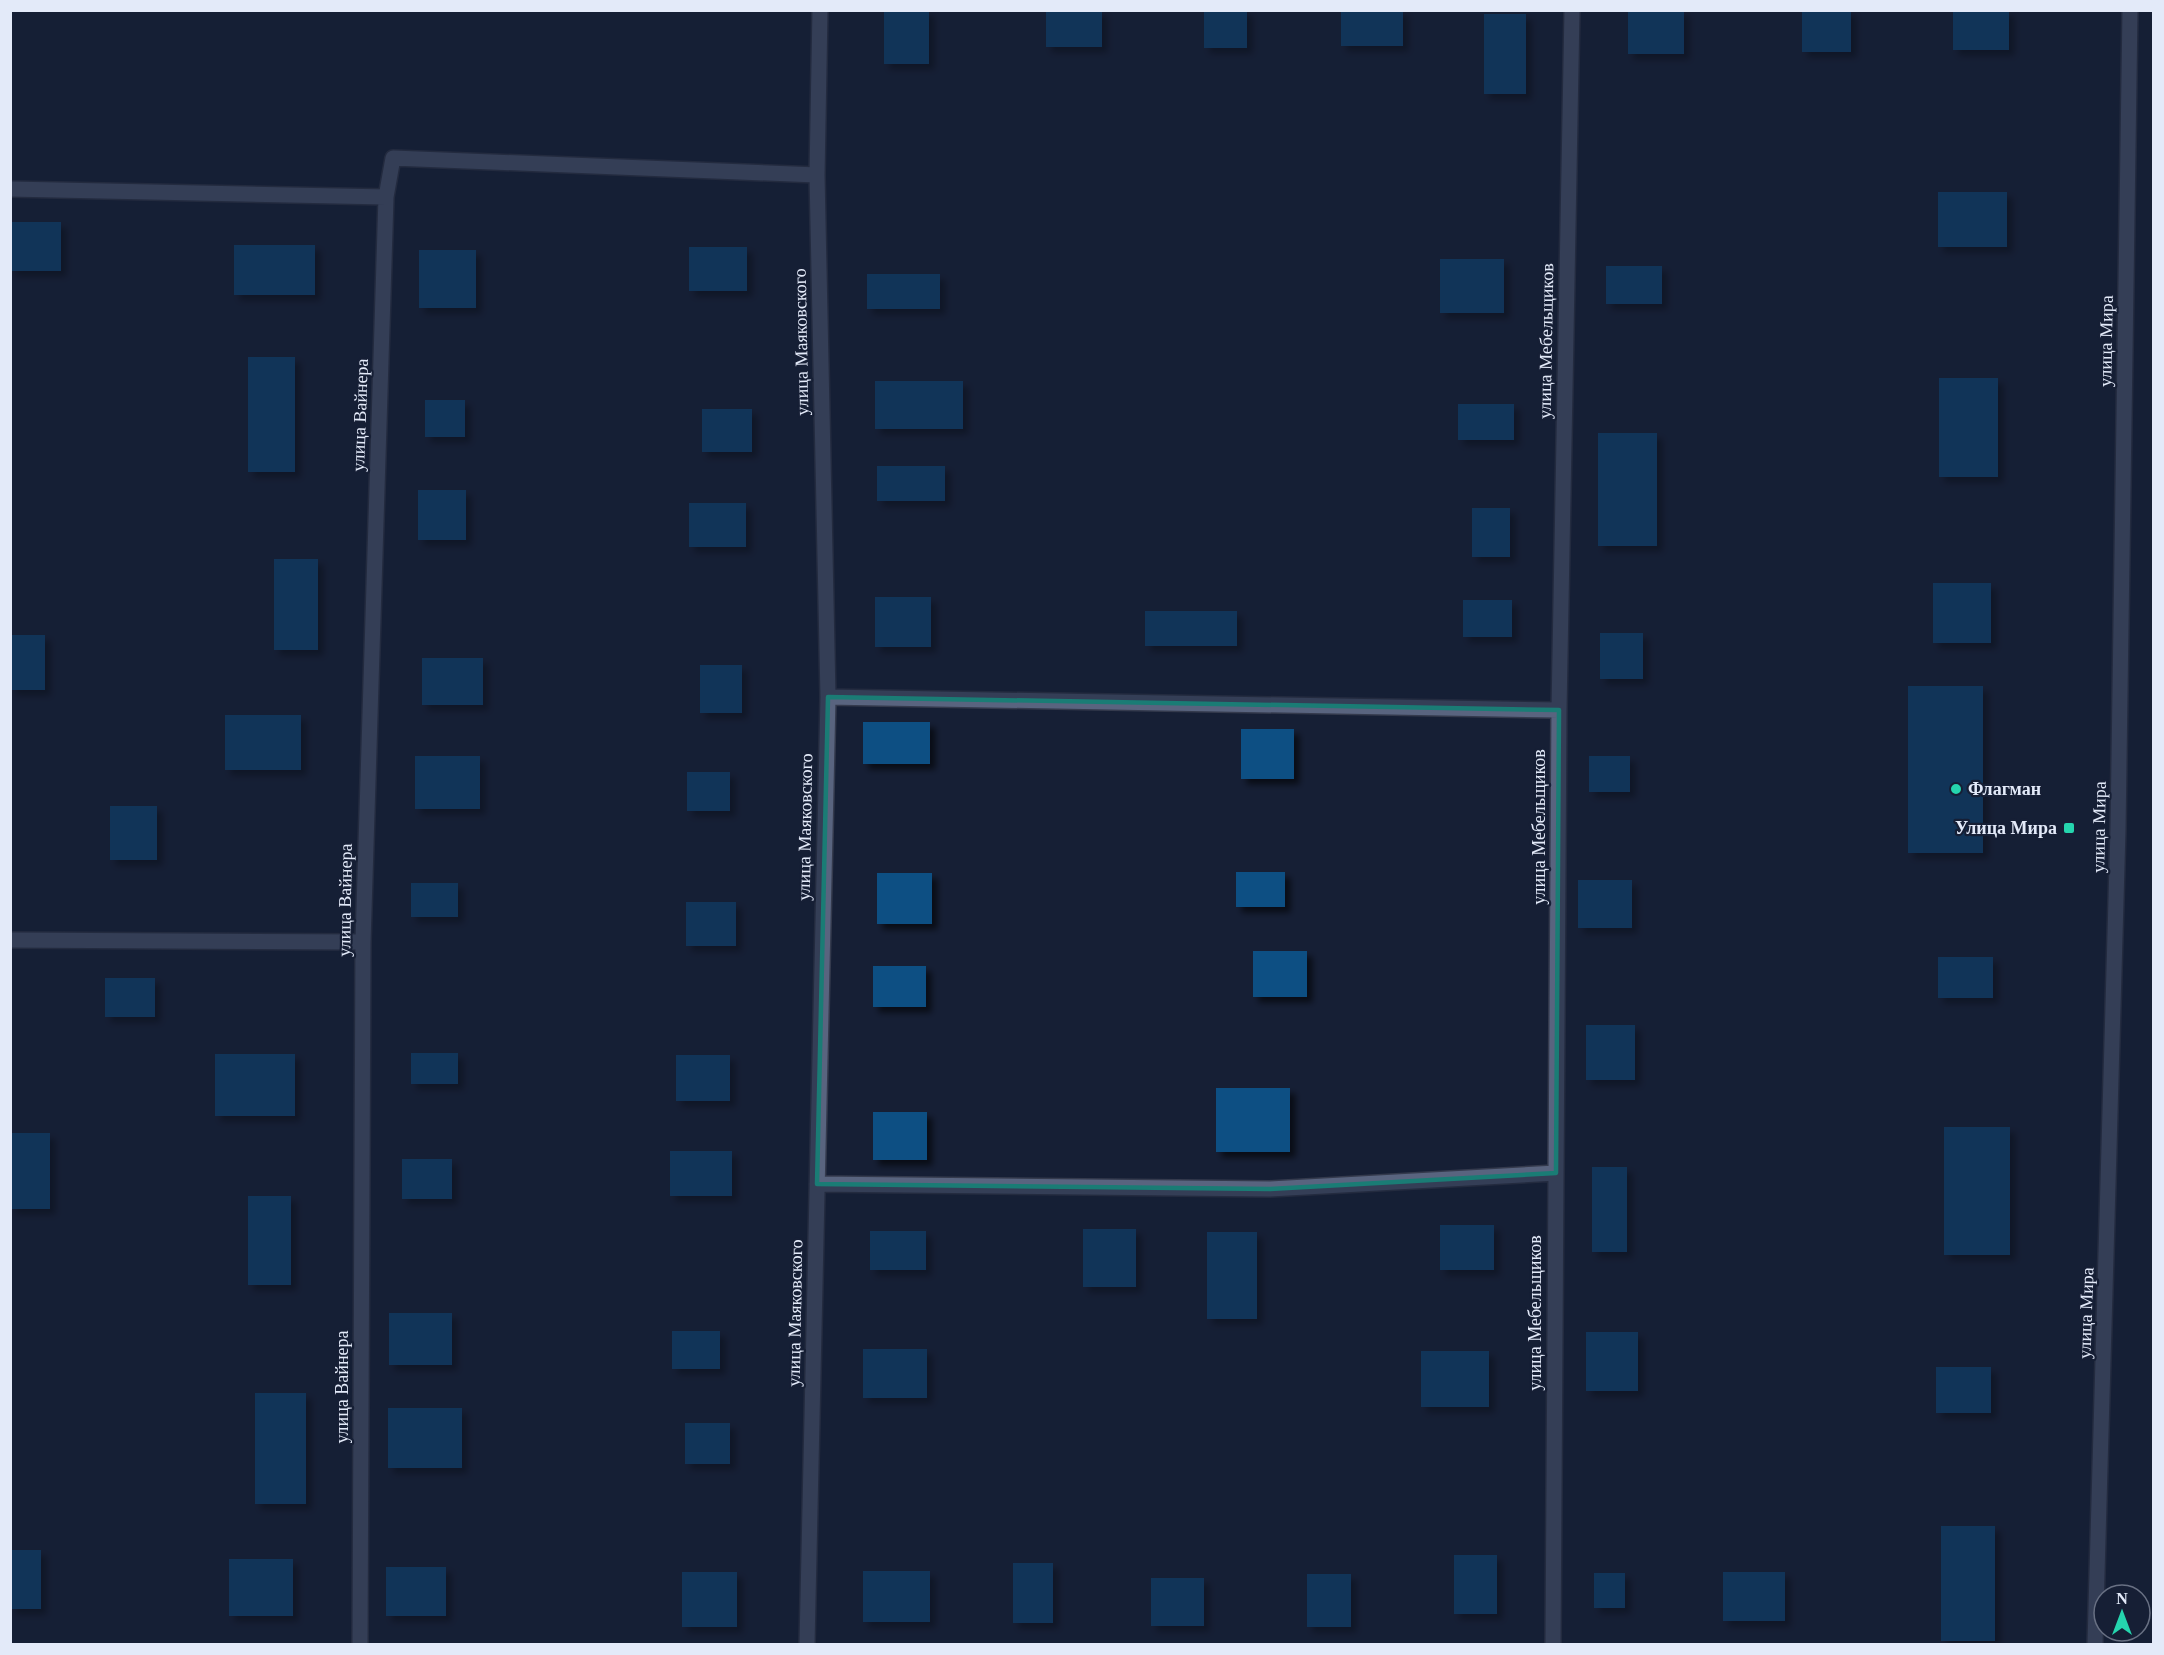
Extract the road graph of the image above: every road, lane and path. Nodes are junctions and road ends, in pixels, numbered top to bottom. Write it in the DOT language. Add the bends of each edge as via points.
graph roads {
  1 [pos="820,10"];
  2 [pos="1572,10"];
  3 [pos="2130,10"];
  4 [pos="817,175"];
  5 [pos="10,189"];
  6 [pos="386,197"];
  7 [pos="828,697"];
  8 [pos="1559,710"];
  9 [pos="10,940"];
  10 [pos="363,942"];
  11 [pos="1556,1173"];
  12 [pos="817,1184"];
  13 [pos="360,1644"];
  14 [pos="807,1644"];
  15 [pos="1553,1644"];
  16 [pos="2095,1644"];
  1 -- 4 [label="street, улица Маяковского"];
  2 -- 8 [label="street, улица Мебельщиков"];
  3 -- 16 [label="street, улица Мира" via="2118,829"];
  4 -- 6 [label="street, улица Вайнера" via="393,158"];
  4 -- 7 [label="street, улица Маяковского"];
  5 -- 6 [label="street"];
  6 -- 10 [label="street, улица Вайнера"];
  7 -- 8 [label="street"];
  7 -- 12 [label="street, улица Маяковского"];
  8 -- 11 [label="street, улица Мебельщиков"];
  9 -- 10 [label="street"];
  10 -- 13 [label="street, улица Вайнера"];
  11 -- 12 [label="street" via="1270,1189"];
  11 -- 15 [label="street, улица Мебельщиков"];
  12 -- 14 [label="street, улица Маяковского"];
}
